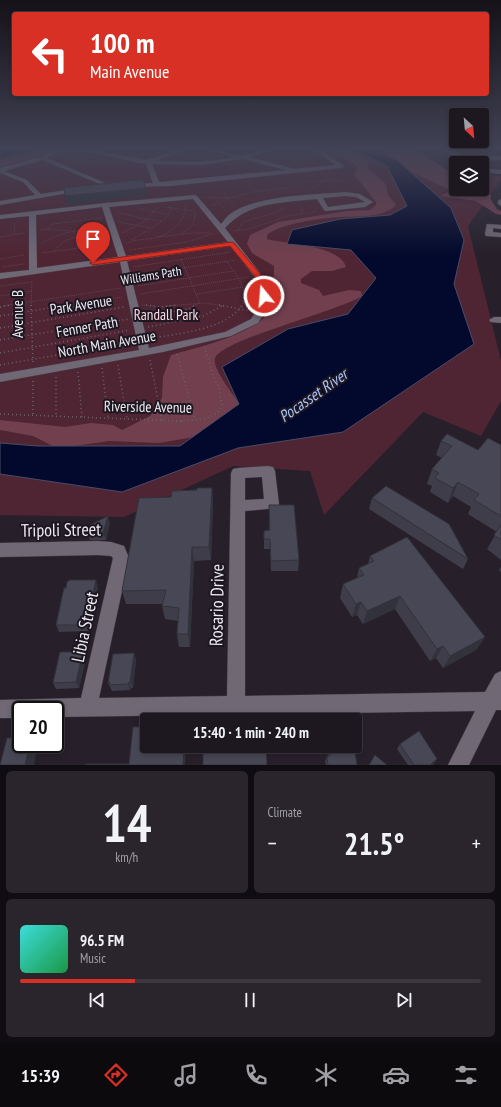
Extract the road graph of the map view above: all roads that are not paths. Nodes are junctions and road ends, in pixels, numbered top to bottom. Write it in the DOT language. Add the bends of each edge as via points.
graph roads {
  1 [pos="28,184"];
  2 [pos="104,184"];
  3 [pos="157,184"];
  4 [pos="173,184"];
  5 [pos="117,185"];
  6 [pos="125,185"];
  7 [pos="109,186"];
  8 [pos="94,188"];
  9 [pos="86,189"];
  10 [pos="39,196"];
  11 [pos="319,197"];
  12 [pos="0,203"];
  13 [pos="106,206"];
  14 [pos="32,213"];
  15 [pos="0,217"];
  16 [pos="501,227"];
  17 [pos="222,230"];
  18 [pos="501,235"];
  19 [pos="232,244"];
  20 [pos="125,268"];
  21 [pos="33,272"];
  22 [pos="0,276"];
  23 [pos="146,352"];
  24 [pos="0,378"];
  25 [pos="239,506"];
  26 [pos="0,550"];
  27 [pos="120,554"];
  28 [pos="501,680"];
  29 [pos="496,701"];
  30 [pos="236,705"];
  31 [pos="88,708"];
  32 [pos="1,711"];
  33 [pos="458,765"];
  1 -- 10 [label="street"];
  2 -- 7 [label="street"];
  3 -- 4 [label="street"];
  3 -- 6 [label="street"];
  5 -- 7 [label="street"];
  7 -- 8 [label="street"];
  9 -- 10 [label="street"];
  10 -- 12 [label="street"];
  11 -- 11 [label="street" via="345,194 358,196 370,202 365,205 326,209"];
  11 -- 17 [label="street" via="260,204 231,216"];
  13 -- 14 [label="street"];
  13 -- 17 [label="street" via="195,197"];
  13 -- 20 [label="street"];
  14 -- 15 [label="street"];
  14 -- 21 [label="street, Avenue B"];
  16 -- 18 [label="street" via="490,226 490,234"];
  17 -- 19 [label="street"];
  19 -- 20 [label="street" via="178,252"];
  19 -- 23 [label="street, North Main Avenue" via="257,275 262,286 264,306 255,321 228,334"];
  20 -- 21 [label="street"];
  20 -- 23 [label="street"];
  21 -- 22 [label="street"];
  23 -- 24 [label="street, North Main Avenue"];
  25 -- 30 [label="street, Rosario Drive"];
  26 -- 27 [label="street, Tripoli Street" via="98,548 119,551"];
  27 -- 31 [label="street, Libia Street"];
  28 -- 29 [label="street"];
  29 -- 30 [label="street"];
  29 -- 33 [label="street"];
  30 -- 31 [label="street"];
  31 -- 32 [label="street"];
}
